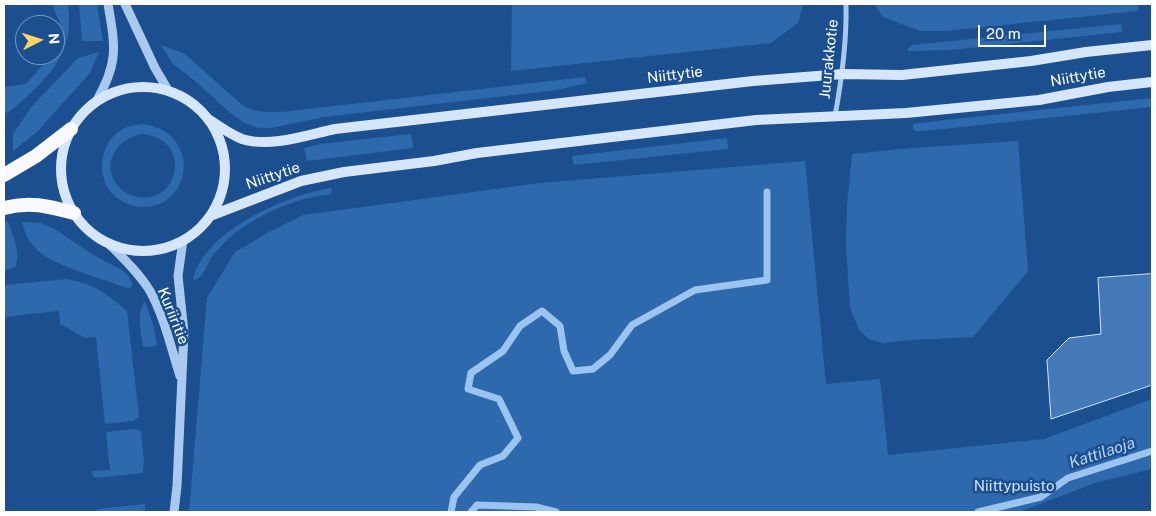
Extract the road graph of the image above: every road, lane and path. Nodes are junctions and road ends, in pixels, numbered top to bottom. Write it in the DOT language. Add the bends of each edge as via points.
graph roads {
  1 [pos="108,4"];
  2 [pos="125,4"];
  3 [pos="846,4"];
  4 [pos="1152,44"];
  5 [pos="843,74"];
  6 [pos="1152,82"];
  7 [pos="168,90"];
  8 [pos="97,100"];
  9 [pos="835,116"];
  10 [pos="208,119"];
  11 [pos="71,129"];
  12 [pos="4,175"];
  13 [pos="4,208"];
  14 [pos="74,213"];
  15 [pos="210,216"];
  16 [pos="183,240"];
  17 [pos="109,244"];
  18 [pos="182,382"];
  19 [pos="174,512"];
  1 -- 8 [label="street" via="113,56 107,83"];
  2 -- 7 [label="street"];
  3 -- 5 [label="street, Juurakkotie"];
  4 -- 5 [label="main road, Niittytie" via="902,75"];
  5 -- 9 [label="street, Juurakkotie"];
  5 -- 10 [label="main road, Niittytie" via="753,81 335,129 279,141 242,139"];
  6 -- 9 [label="main road, Niittytie" via="1039,100 906,113"];
  7 -- 8 [label="main road" via="142,86 118,90"];
  7 -- 10 [label="main road" via="190,101"];
  8 -- 11 [label="main road"];
  9 -- 15 [label="main road, Niittytie" via="756,120 344,172 301,181"];
  10 -- 15 [label="main road" via="222,145 224,160 222,189"];
  11 -- 12 [label="highway"];
  11 -- 14 [label="main road" via="62,152 60,170 63,189"];
  13 -- 14 [label="highway" via="37,204"];
  14 -- 17 [label="main road" via="90,232"];
  15 -- 16 [label="main road"];
  16 -- 17 [label="main road" via="152,250"];
  16 -- 18 [label="street, Kuriiritie" via="178,276 184,332"];
  17 -- 18 [label="street, Kuriiritie" via="150,291"];
  18 -- 19 [label="street, Kuriiritie"];
}
